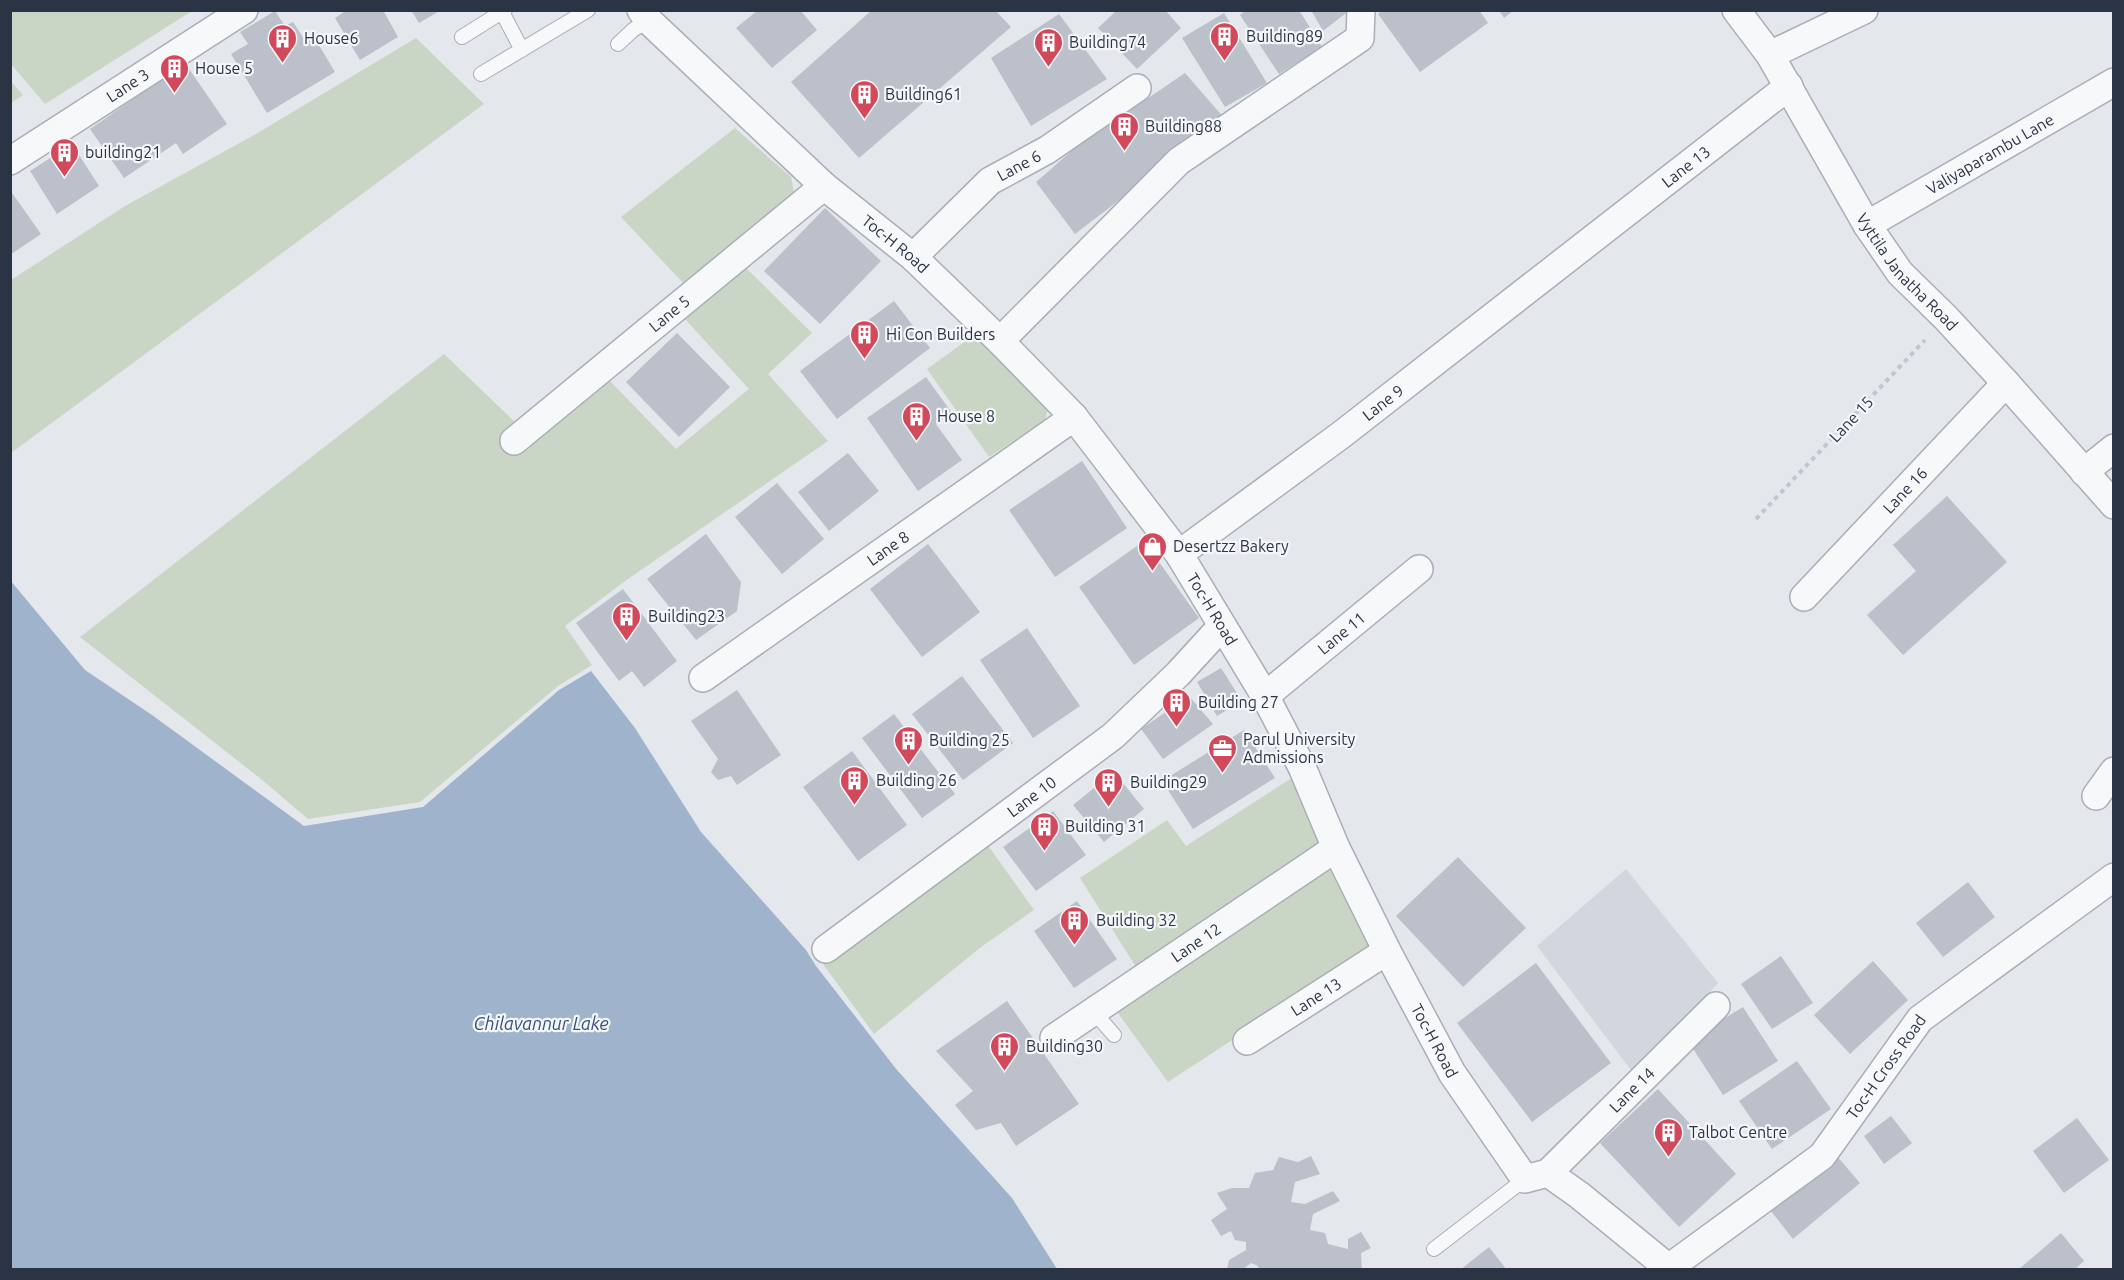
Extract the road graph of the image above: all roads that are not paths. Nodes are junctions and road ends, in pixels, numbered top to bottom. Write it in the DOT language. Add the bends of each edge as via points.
graph roads {
  1 [pos="244,10"];
  2 [pos="588,10"];
  3 [pos="1361,10"];
  4 [pos="1736,10"];
  5 [pos="1864,10"];
  6 [pos="504,11"];
  7 [pos="645,15"];
  8 [pos="462,37"];
  9 [pos="618,44"];
  10 [pos="522,50"];
  11 [pos="1770,55"];
  12 [pos="481,74"];
  13 [pos="2114,82"];
  14 [pos="1789,86"];
  15 [pos="1137,88"];
  16 [pos="10,161"];
  17 [pos="824,186"];
  18 [pos="1867,225"];
  19 [pos="1582,247"];
  20 [pos="913,257"];
  21 [pos="1000,341"];
  22 [pos="2007,383"];
  23 [pos="1074,417"];
  24 [pos="513,441"];
  25 [pos="2114,448"];
  26 [pos="2084,472"];
  27 [pos="2114,505"];
  28 [pos="1179,554"];
  29 [pos="1419,569"];
  30 [pos="1804,597"];
  31 [pos="1221,627"];
  32 [pos="702,678"];
  33 [pos="1265,696"];
  34 [pos="2114,771"];
  35 [pos="2096,796"];
  36 [pos="1336,848"];
  37 [pos="2114,877"];
  38 [pos="826,949"];
  39 [pos="1387,951"];
  40 [pos="1716,1006"];
  41 [pos="1093,1011"];
  42 [pos="1114,1035"];
  43 [pos="1054,1038"];
  44 [pos="1247,1041"];
  45 [pos="1536,1176"];
  46 [pos="1434,1249"];
  47 [pos="1668,1269"];
  1 -- 16 [label="street, Lane 3"];
  2 -- 10 [label="lane"];
  3 -- 21 [label="street" via="1360,38 1179,161"];
  4 -- 11 [label="street, Vyttila Janatha Road"];
  5 -- 11 [label="street"];
  6 -- 8 [label="lane"];
  6 -- 10 [label="lane"];
  7 -- 9 [label="lane"];
  7 -- 17 [label="street, Toc-H Road"];
  10 -- 12 [label="lane"];
  11 -- 14 [label="street, Vyttila Janatha Road"];
  13 -- 18 [label="street, Valiyaparambu Lane"];
  14 -- 18 [label="street, Vyttila Janatha Road"];
  14 -- 19 [label="street, Lane 13"];
  15 -- 20 [label="street, Lane 6" via="1047,150 990,182"];
  17 -- 20 [label="street, Toc-H Road"];
  17 -- 24 [label="street, Lane 5"];
  18 -- 22 [label="street, Vyttila Janatha Road" via="1900,273"];
  19 -- 28 [label="street, Lane 9" via="1341,435"];
  20 -- 21 [label="street, Toc-H Road"];
  21 -- 23 [label="street, Toc-H Road"];
  22 -- 26 [label="street, Vyttila Janatha Road"];
  22 -- 30 [label="street, Lane 16"];
  23 -- 28 [label="street, Toc-H Road"];
  23 -- 32 [label="street, Lane 8"];
  25 -- 26 [label="street"];
  26 -- 27 [label="street, Vyttila Janatha Road"];
  28 -- 31 [label="street, Toc-H Road"];
  29 -- 33 [label="street, Lane 11"];
  31 -- 33 [label="street, Toc-H Road"];
  31 -- 38 [label="street, Lane 10" via="1113,736"];
  33 -- 36 [label="street, Toc-H Road" via="1302,767"];
  34 -- 35 [label="street"];
  36 -- 39 [label="street, Toc-H Road"];
  36 -- 41 [label="street, Lane 12"];
  37 -- 47 [label="street, Toc-H Cross Road" via="1920,1019 1822,1156"];
  39 -- 44 [label="street, Lane 13"];
  39 -- 45 [label="street, Toc-H Road" via="1452,1073"];
  40 -- 45 [label="street, Lane 14"];
  41 -- 42 [label="lane"];
  41 -- 43 [label="street, Lane 12"];
  45 -- 46 [label="lane"];
  45 -- 47 [label="street, Toc-H Road"];
}
